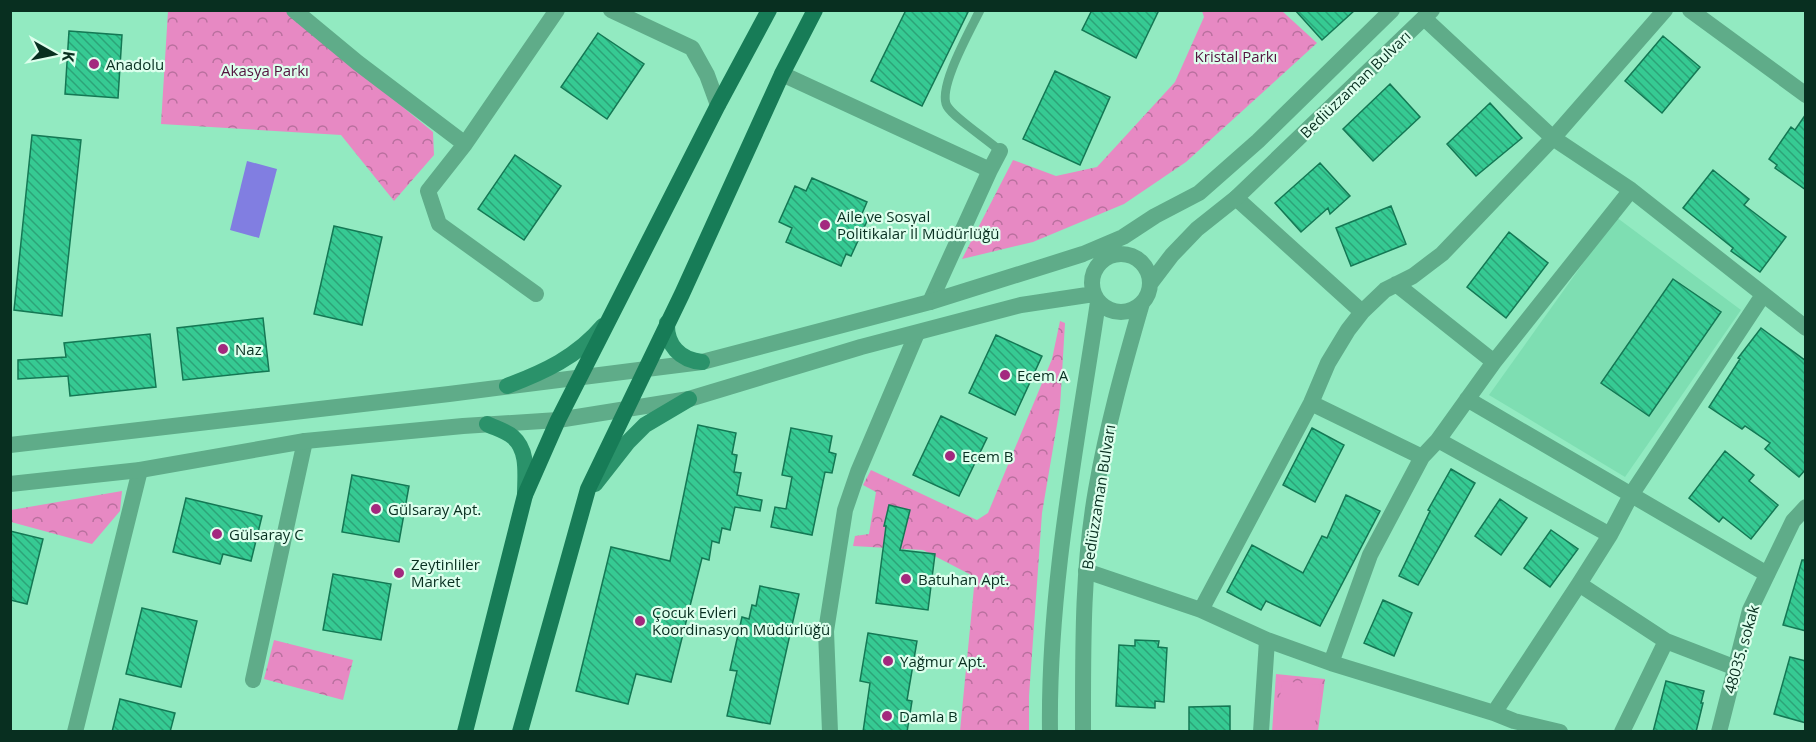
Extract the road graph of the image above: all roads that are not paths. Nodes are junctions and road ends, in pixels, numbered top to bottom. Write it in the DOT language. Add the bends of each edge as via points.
graph roads {
  1 [pos="294,10"];
  2 [pos="557,10"];
  3 [pos="611,10"];
  4 [pos="770,10"];
  5 [pos="815,10"];
  6 [pos="980,10"];
  7 [pos="1392,10"];
  8 [pos="1665,10"];
  9 [pos="1690,10"];
  10 [pos="1428,14"];
  11 [pos="783,74"];
  12 [pos="1806,94"];
  13 [pos="718,105"];
  14 [pos="1553,138"];
  15 [pos="465,144"];
  16 [pos="1000,151"];
  17 [pos="990,170"];
  18 [pos="1631,190"];
  19 [pos="1236,198"];
  20 [pos="1123,237"];
  21 [pos="1107,257"];
  22 [pos="1150,284"];
  23 [pos="1396,284"];
  24 [pos="536,294"];
  25 [pos="1763,295"];
  26 [pos="1096,298"];
  27 [pos="930,302"];
  28 [pos="1142,303"];
  29 [pos="615,308"];
  30 [pos="1362,312"];
  31 [pos="667,323"];
  32 [pos="1806,328"];
  33 [pos="917,333"];
  34 [pos="702,362"];
  35 [pos="1494,362"];
  36 [pos="644,371"];
  37 [pos="579,378"];
  38 [pos="507,386"];
  39 [pos="689,399"];
  40 [pos="1467,399"];
  41 [pos="1311,403"];
  42 [pos="626,408"];
  43 [pos="558,420"];
  44 [pos="487,424"];
  45 [pos="1438,440"];
  46 [pos="306,441"];
  47 [pos="10,445"];
  48 [pos="1422,457"];
  49 [pos="140,470"];
  50 [pos="10,484"];
  51 [pos="525,495"];
  52 [pos="1631,495"];
  53 [pos="583,506"];
  54 [pos="1806,507"];
  55 [pos="1610,535"];
  56 [pos="1086,571"];
  57 [pos="1767,574"];
  58 [pos="1579,584"];
  59 [pos="1201,610"];
  60 [pos="1267,640"];
  61 [pos="1665,641"];
  62 [pos="1330,663"];
  63 [pos="1736,668"];
  64 [pos="253,680"];
  65 [pos="1494,713"];
  66 [pos="1513,726"];
  67 [pos="521,731"];
  68 [pos="75,732"];
  69 [pos="465,732"];
  70 [pos="830,732"];
  71 [pos="1050,732"];
  72 [pos="1083,732"];
  73 [pos="1261,732"];
  74 [pos="1560,732"];
  75 [pos="1622,732"];
  76 [pos="1719,732"];
  1 -- 15 [label="street"];
  2 -- 15 [label="street"];
  3 -- 13 [label="street" via="692,48"];
  4 -- 13 [label="main road"];
  5 -- 11 [label="main road"];
  6 -- 16 [label="lane" via="947,82 944,98 951,112"];
  7 -- 20 [label="street, Bediüzzaman Bulvarı" via="1199,193"];
  8 -- 14 [label="street"];
  9 -- 12 [label="street"];
  10 -- 14 [label="street"];
  10 -- 19 [label="street, Bediüzzaman Bulvarı"];
  11 -- 17 [label="street"];
  11 -- 31 [label="main road"];
  13 -- 29 [label="main road"];
  14 -- 18 [label="street"];
  14 -- 23 [label="street" via="1442,254"];
  15 -- 24 [label="street" via="428,191 440,224"];
  16 -- 17 [label="street"];
  17 -- 27 [label="street"];
  18 -- 25 [label="street"];
  18 -- 35 [label="street"];
  19 -- 22 [label="street, Bediüzzaman Bulvarı" via="1197,229"];
  19 -- 30 [label="street"];
  20 -- 21 [label="street"];
  20 -- 27 [label="street, Bediüzzaman Bulvarı" via="1083,254"];
  21 -- 22 [label="street" via="1124,254 1140,260"];
  21 -- 26 [label="street" via="1095,269 1092,286"];
  22 -- 28 [label="street"];
  23 -- 30 [label="street"];
  23 -- 35 [label="street"];
  25 -- 32 [label="street"];
  25 -- 52 [label="street"];
  26 -- 28 [label="street" via="1110,310 1123,312"];
  26 -- 33 [label="street" via="1022,305"];
  26 -- 71 [label="street, Bediüzzaman Bulvarı" via="1059,564"];
  27 -- 34 [label="street, Bediüzzaman Bulvarı"];
  28 -- 56 [label="street, Bediüzzaman Bulvarı" via="1112,406"];
  29 -- 37 [label="main road"];
  29 -- 38 [label="main road" via="590,340 567,359"];
  30 -- 41 [label="street" via="1329,363"];
  31 -- 34 [label="main road" via="674,350"];
  31 -- 36 [label="main road"];
  33 -- 39 [label="street"];
  33 -- 70 [label="street" via="845,510 826,631"];
  34 -- 36 [label="street, Bediüzzaman Bulvarı"];
  35 -- 40 [label="street"];
  36 -- 37 [label="street, Bediüzzaman Bulvarı"];
  36 -- 42 [label="main road"];
  37 -- 38 [label="street, Bediüzzaman Bulvarı"];
  37 -- 43 [label="main road"];
  38 -- 47 [label="street, Bediüzzaman Bulvarı"];
  39 -- 42 [label="street"];
  39 -- 53 [label="main road" via="637,433 600,476"];
  40 -- 45 [label="street"];
  40 -- 52 [label="street"];
  41 -- 48 [label="street"];
  41 -- 59 [label="street"];
  42 -- 43 [label="street"];
  42 -- 53 [label="main road"];
  43 -- 44 [label="street"];
  43 -- 51 [label="main road"];
  44 -- 46 [label="street"];
  44 -- 51 [label="main road" via="512,436 521,447"];
  45 -- 48 [label="street"];
  45 -- 55 [label="street"];
  46 -- 49 [label="street"];
  46 -- 64 [label="street"];
  48 -- 62 [label="street" via="1370,555"];
  49 -- 50 [label="street"];
  49 -- 68 [label="street"];
  51 -- 69 [label="main road"];
  52 -- 55 [label="street"];
  52 -- 57 [label="street"];
  53 -- 67 [label="main road"];
  54 -- 57 [label="street, 48035. sokak" via="1793,521"];
  55 -- 58 [label="street"];
  56 -- 59 [label="street"];
  56 -- 72 [label="street, Bediüzzaman Bulvarı"];
  57 -- 63 [label="street, 48035. sokak" via="1750,610"];
  58 -- 61 [label="street"];
  58 -- 65 [label="street"];
  59 -- 60 [label="street"];
  60 -- 62 [label="street"];
  60 -- 73 [label="street"];
  61 -- 63 [label="street"];
  61 -- 75 [label="street"];
  62 -- 65 [label="street"];
  63 -- 76 [label="street, 48035. sokak"];
  65 -- 66 [label="street"];
  66 -- 74 [label="street"];
}
